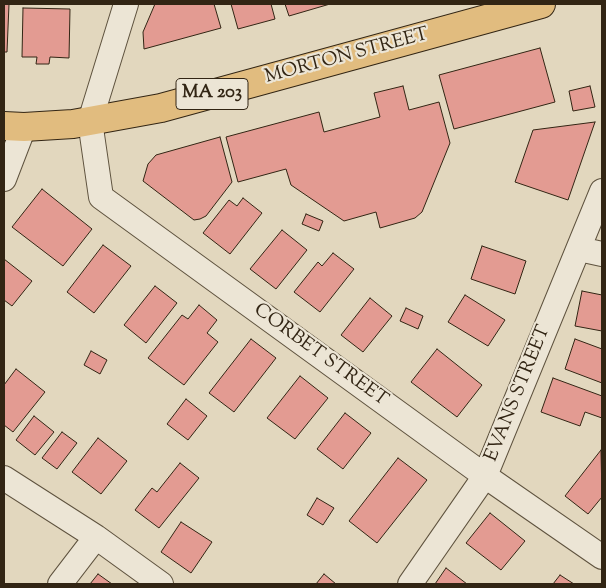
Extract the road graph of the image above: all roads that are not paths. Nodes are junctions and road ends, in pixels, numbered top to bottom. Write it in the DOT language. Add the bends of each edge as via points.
graph roads {
  1 [pos="126,4"];
  2 [pos="541,4"];
  3 [pos="90,121"];
  4 [pos="14,126"];
  5 [pos="4,179"];
  6 [pos="602,190"];
  7 [pos="579,249"];
  8 [pos="602,254"];
  9 [pos="485,476"];
  10 [pos="4,478"];
  11 [pos="96,537"];
  12 [pos="602,557"];
  13 [pos="60,584"];
  14 [pos="160,584"];
  15 [pos="410,584"];
  1 -- 3 [label="street"];
  2 -- 3 [label="highway, MORTON STREET / MA 203" via="161,108"];
  3 -- 4 [label="highway, MORTON STREET / MA 203"];
  3 -- 9 [label="street, CORBET STREET" via="101,197"];
  4 -- 5 [label="street"];
  6 -- 7 [label="street, EVANS STREET"];
  7 -- 8 [label="street"];
  7 -- 9 [label="street, EVANS STREET"];
  9 -- 12 [label="street, CORBET STREET"];
  9 -- 15 [label="street, EVANS STREET"];
  10 -- 11 [label="street"];
  11 -- 13 [label="street"];
  11 -- 14 [label="street"];
}
